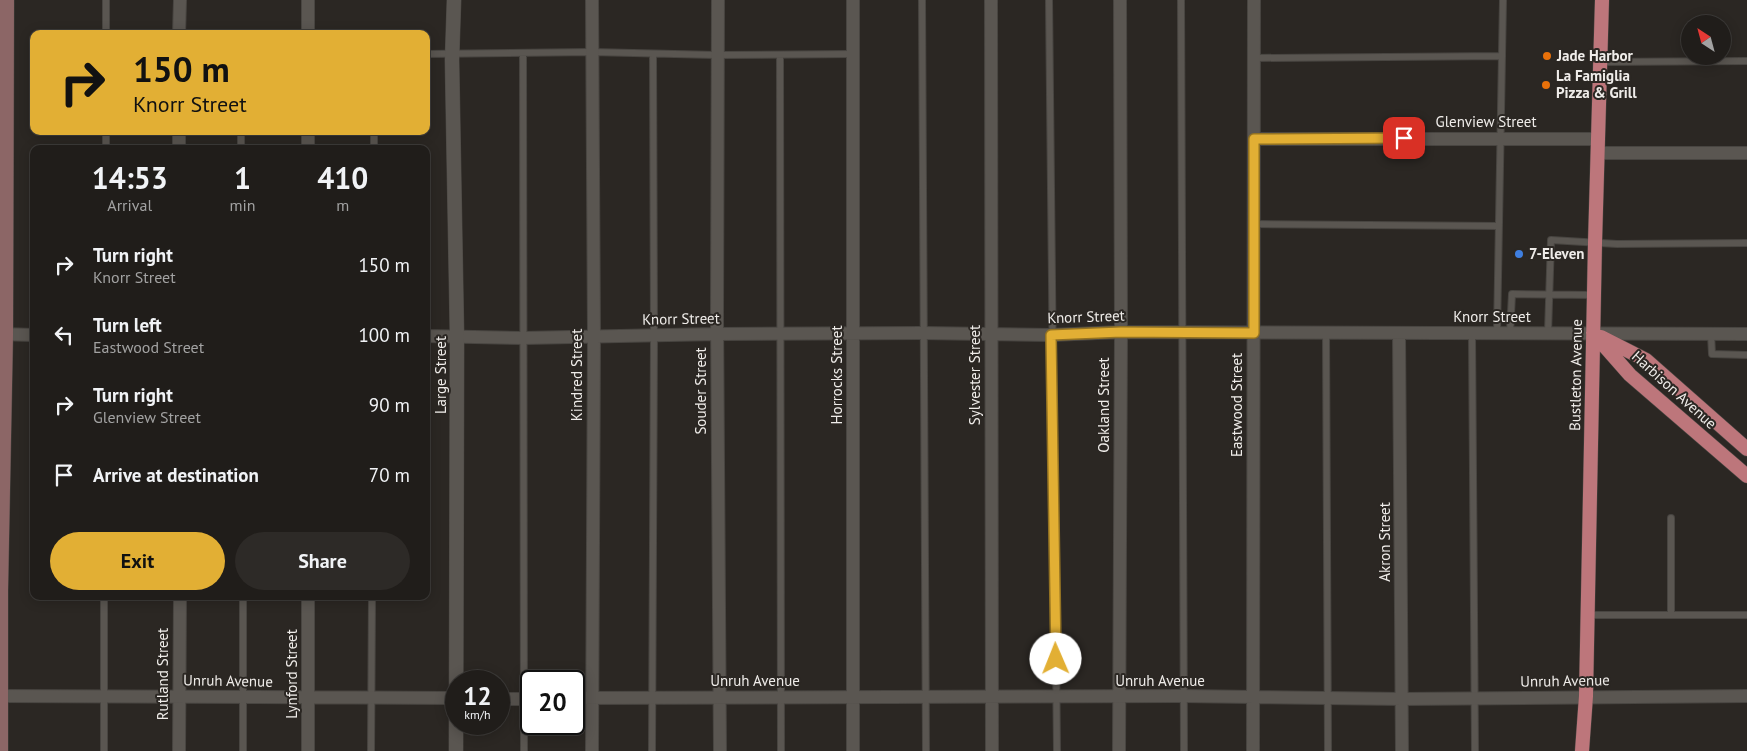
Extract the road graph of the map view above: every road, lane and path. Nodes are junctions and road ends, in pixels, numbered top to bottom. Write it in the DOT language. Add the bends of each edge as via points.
graph roads {
  1 [pos="7,0"];
  2 [pos="106,0"];
  3 [pos="180,0"];
  4 [pos="308,0"];
  5 [pos="454,0"];
  6 [pos="592,0"];
  7 [pos="718,0"];
  8 [pos="853,0"];
  9 [pos="922,0"];
  10 [pos="991,0"];
  11 [pos="1049,0"];
  12 [pos="1120,0"];
  13 [pos="1181,0"];
  14 [pos="1254,0"];
  15 [pos="1503,0"];
  16 [pos="1602,0"];
  17 [pos="106,30"];
  18 [pos="179,30"];
  19 [pos="308,30"];
  20 [pos="592,52"];
  21 [pos="523,53"];
  22 [pos="430,54"];
  23 [pos="453,54"];
  24 [pos="653,54"];
  25 [pos="853,54"];
  26 [pos="716,55"];
  27 [pos="780,56"];
  28 [pos="1502,56"];
  29 [pos="1255,58"];
  30 [pos="1747,61"];
  31 [pos="1600,62"];
  32 [pos="4,112"];
  33 [pos="1501,138"];
  34 [pos="1254,139"];
  35 [pos="1598,139"];
  36 [pos="1598,153"];
  37 [pos="1747,153"];
  38 [pos="3,154"];
  39 [pos="1254,224"];
  40 [pos="1499,226"];
  41 [pos="1595,242"];
  42 [pos="1747,243"];
  43 [pos="1550,294"];
  44 [pos="1594,295"];
  45 [pos="1121,332"];
  46 [pos="1326,332"];
  47 [pos="1399,332"];
  48 [pos="853,333"];
  49 [pos="923,333"];
  50 [pos="1182,333"];
  51 [pos="1254,333"];
  52 [pos="1504,333"];
  53 [pos="1594,333"];
  54 [pos="3,334"];
  55 [pos="717,334"];
  56 [pos="780,334"];
  57 [pos="992,334"];
  58 [pos="1472,334"];
  59 [pos="1548,334"];
  60 [pos="1711,334"];
  61 [pos="1747,334"];
  62 [pos="30,335"];
  63 [pos="1051,335"];
  64 [pos="430,336"];
  65 [pos="457,336"];
  66 [pos="594,336"];
  67 [pos="654,336"];
  68 [pos="523,338"];
  69 [pos="1747,355"];
  70 [pos="1747,449"];
  71 [pos="1747,476"];
  72 [pos="1,515"];
  73 [pos="1671,518"];
  74 [pos="1,548"];
  75 [pos="1,591"];
  76 [pos="104,600"];
  77 [pos="180,600"];
  78 [pos="243,600"];
  79 [pos="308,600"];
  80 [pos="372,600"];
  81 [pos="1587,615"];
  82 [pos="1672,615"];
  83 [pos="1747,615"];
  84 [pos="456,670"];
  85 [pos="528,670"];
  86 [pos="0,696"];
  87 [pos="1183,696"];
  88 [pos="1586,696"];
  89 [pos="1747,696"];
  90 [pos="180,697"];
  91 [pos="652,697"];
  92 [pos="1056,697"];
  93 [pos="1119,697"];
  94 [pos="1253,697"];
  95 [pos="1329,697"];
  96 [pos="104,698"];
  97 [pos="243,698"];
  98 [pos="308,698"];
  99 [pos="371,698"];
  100 [pos="445,698"];
  101 [pos="585,698"];
  102 [pos="591,698"];
  103 [pos="720,698"];
  104 [pos="781,698"];
  105 [pos="853,698"];
  106 [pos="927,698"];
  107 [pos="992,698"];
  108 [pos="1475,698"];
  109 [pos="1402,699"];
  110 [pos="456,735"];
  111 [pos="525,735"];
  112 [pos="0,743"];
  113 [pos="1,751"];
  114 [pos="104,751"];
  115 [pos="180,751"];
  116 [pos="243,751"];
  117 [pos="308,751"];
  118 [pos="371,751"];
  119 [pos="456,751"];
  120 [pos="524,751"];
  121 [pos="592,751"];
  122 [pos="652,751"];
  123 [pos="720,751"];
  124 [pos="781,751"];
  125 [pos="853,751"];
  126 [pos="926,751"];
  127 [pos="992,751"];
  128 [pos="1056,751"];
  129 [pos="1119,751"];
  130 [pos="1184,751"];
  131 [pos="1253,751"];
  132 [pos="1328,751"];
  133 [pos="1402,751"];
  134 [pos="1476,751"];
  135 [pos="1582,751"];
  1 -- 32 [label="main road"];
  2 -- 17 [label="lane"];
  3 -- 18 [label="street"];
  4 -- 19 [label="street"];
  5 -- 23 [label="street, Large Street"];
  6 -- 20 [label="street, Kindred Street"];
  7 -- 26 [label="street, Souder Street"];
  8 -- 25 [label="street, Horrocks Street"];
  9 -- 49 [label="lane"];
  10 -- 57 [label="street, Sylvester Street"];
  11 -- 63 [label="lane"];
  12 -- 45 [label="street, Oakland Street"];
  13 -- 50 [label="lane"];
  14 -- 29 [label="street, Eastwood Street"];
  15 -- 28 [label="lane"];
  16 -- 31 [label="main road, Bustleton Avenue"];
  20 -- 21 [label="lane"];
  20 -- 24 [label="lane"];
  20 -- 66 [label="street, Kindred Street"];
  21 -- 23 [label="lane"];
  21 -- 68 [label="lane"];
  22 -- 23 [label="lane"];
  23 -- 65 [label="street, Large Street"];
  24 -- 26 [label="lane"];
  24 -- 67 [label="lane"];
  25 -- 27 [label="lane"];
  25 -- 48 [label="street, Horrocks Street"];
  26 -- 27 [label="lane"];
  26 -- 55 [label="street, Souder Street"];
  27 -- 56 [label="lane"];
  28 -- 29 [label="lane"];
  28 -- 33 [label="lane"];
  29 -- 34 [label="street, Eastwood Street"];
  30 -- 31 [label="lane"];
  31 -- 35 [label="main road, Bustleton Avenue"];
  32 -- 38 [label="main road"];
  33 -- 34 [label="street, Glenview Street"];
  33 -- 35 [label="street, Glenview Street"];
  33 -- 40 [label="lane"];
  34 -- 39 [label="street, Eastwood Street"];
  35 -- 36 [label="main road, Bustleton Avenue"];
  36 -- 37 [label="street"];
  36 -- 41 [label="main road, Bustleton Avenue"];
  38 -- 54 [label="main road"];
  39 -- 40 [label="lane"];
  39 -- 51 [label="street, Eastwood Street"];
  40 -- 52 [label="lane"];
  41 -- 42 [label="lane"];
  41 -- 43 [label="lane" via="1551,240"];
  41 -- 44 [label="main road, Bustleton Avenue"];
  43 -- 44 [label="lane"];
  43 -- 52 [label="lane" via="1512,294"];
  43 -- 59 [label="lane"];
  44 -- 53 [label="main road, Bustleton Avenue"];
  45 -- 50 [label="street, Knorr Street"];
  45 -- 63 [label="street, Knorr Street"];
  45 -- 93 [label="street, Oakland Street"];
  46 -- 47 [label="street, Knorr Street"];
  46 -- 51 [label="street, Knorr Street"];
  46 -- 95 [label="lane"];
  47 -- 58 [label="street, Knorr Street"];
  47 -- 109 [label="street, Akron Street"];
  48 -- 49 [label="street, Knorr Street"];
  48 -- 56 [label="street, Knorr Street"];
  48 -- 105 [label="street, Horrocks Street"];
  49 -- 57 [label="street, Knorr Street"];
  49 -- 106 [label="lane"];
  50 -- 51 [label="street, Knorr Street"];
  50 -- 87 [label="lane"];
  51 -- 94 [label="street, Eastwood Street"];
  52 -- 58 [label="street, Knorr Street"];
  52 -- 59 [label="street, Knorr Street"];
  53 -- 59 [label="street, Knorr Street"];
  53 -- 60 [label="street, Knorr Street"];
  53 -- 70 [label="main road, Harbison Avenue" via="1646,360"];
  53 -- 71 [label="main road, Harbison Avenue" via="1630,375"];
  53 -- 81 [label="main road, Bustleton Avenue"];
  54 -- 62 [label="street"];
  54 -- 72 [label="main road"];
  55 -- 56 [label="street, Knorr Street"];
  55 -- 67 [label="street, Knorr Street"];
  55 -- 103 [label="street, Souder Street"];
  56 -- 104 [label="lane"];
  57 -- 63 [label="street, Knorr Street"];
  57 -- 107 [label="street, Sylvester Street"];
  58 -- 108 [label="lane"];
  60 -- 61 [label="street, Knorr Street"];
  60 -- 69 [label="lane" via="1712,354"];
  63 -- 92 [label="lane"];
  64 -- 65 [label="street, Knorr Street"];
  65 -- 68 [label="street, Knorr Street"];
  65 -- 84 [label="street, Large Street"];
  66 -- 67 [label="street, Knorr Street"];
  66 -- 68 [label="street, Knorr Street"];
  66 -- 102 [label="street, Kindred Street"];
  67 -- 91 [label="lane"];
  68 -- 85 [label="lane"];
  72 -- 74 [label="main road"];
  73 -- 82 [label="lane"];
  74 -- 75 [label="main road"];
  75 -- 86 [label="main road"];
  76 -- 96 [label="lane"];
  77 -- 90 [label="street, Rutland Street"];
  78 -- 97 [label="lane"];
  79 -- 98 [label="street, Lynford Street"];
  80 -- 99 [label="lane"];
  81 -- 82 [label="lane"];
  81 -- 88 [label="main road, Bustleton Avenue"];
  82 -- 83 [label="lane"];
  86 -- 96 [label="street, Unruh Avenue"];
  86 -- 112 [label="main road"];
  87 -- 93 [label="street, Unruh Avenue"];
  87 -- 94 [label="street, Unruh Avenue"];
  87 -- 130 [label="lane"];
  88 -- 89 [label="street, Unruh Avenue"];
  88 -- 108 [label="street, Unruh Avenue"];
  88 -- 135 [label="main road, Bustleton Avenue"];
  90 -- 96 [label="street, Unruh Avenue"];
  90 -- 97 [label="street, Unruh Avenue"];
  90 -- 115 [label="street, Rutland Street"];
  91 -- 102 [label="street, Unruh Avenue"];
  91 -- 103 [label="street, Unruh Avenue"];
  91 -- 122 [label="lane"];
  92 -- 93 [label="street, Unruh Avenue"];
  92 -- 107 [label="street, Unruh Avenue"];
  92 -- 128 [label="lane"];
  93 -- 129 [label="street, Oakland Street"];
  94 -- 95 [label="street, Unruh Avenue"];
  94 -- 131 [label="street, Eastwood Street"];
  95 -- 109 [label="street, Unruh Avenue"];
  95 -- 132 [label="lane"];
  96 -- 114 [label="lane"];
  97 -- 98 [label="street, Unruh Avenue"];
  97 -- 116 [label="lane"];
  98 -- 99 [label="street, Unruh Avenue"];
  98 -- 117 [label="street, Lynford Street"];
  99 -- 100 [label="street, Unruh Avenue"];
  99 -- 118 [label="lane"];
  101 -- 102 [label="street, Unruh Avenue"];
  102 -- 121 [label="street, Kindred Street"];
  103 -- 104 [label="street, Unruh Avenue"];
  103 -- 123 [label="street, Souder Street"];
  104 -- 105 [label="street, Unruh Avenue"];
  104 -- 124 [label="lane"];
  105 -- 106 [label="street, Unruh Avenue"];
  105 -- 125 [label="street, Horrocks Street"];
  106 -- 107 [label="street, Unruh Avenue"];
  106 -- 126 [label="lane"];
  107 -- 127 [label="street, Sylvester Street"];
  108 -- 109 [label="street, Unruh Avenue"];
  108 -- 134 [label="lane"];
  109 -- 133 [label="street, Akron Street"];
  110 -- 119 [label="street, Large Street"];
  111 -- 120 [label="lane"];
  112 -- 113 [label="main road"];
}
